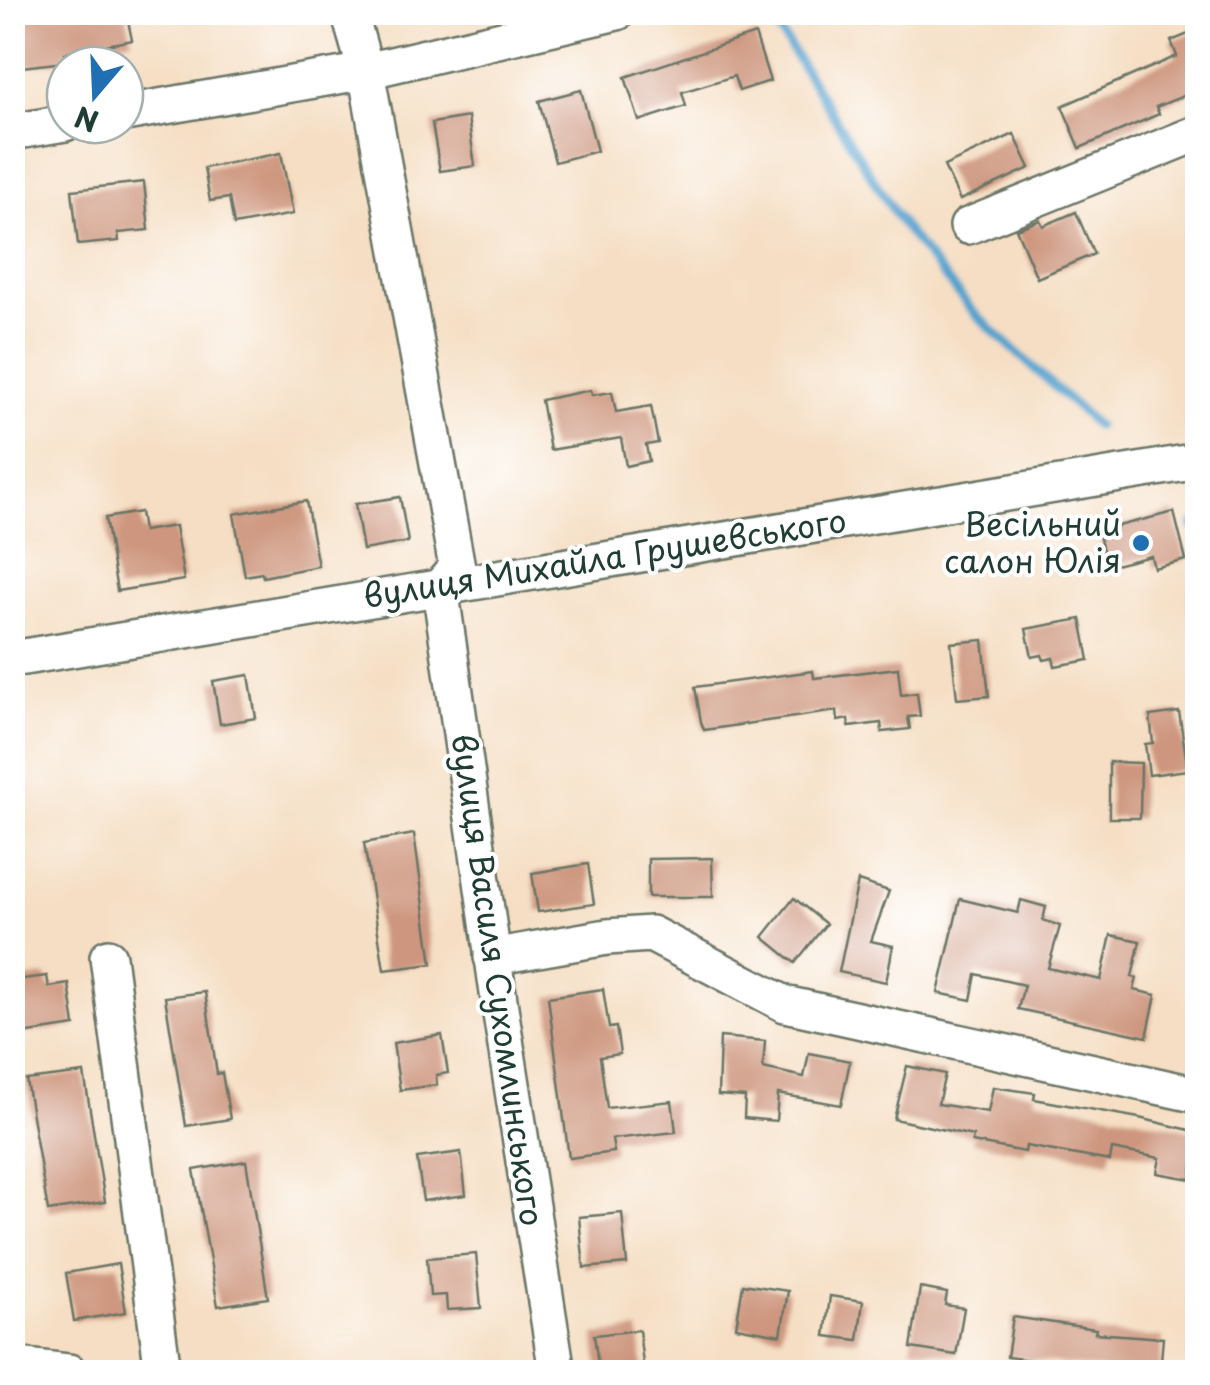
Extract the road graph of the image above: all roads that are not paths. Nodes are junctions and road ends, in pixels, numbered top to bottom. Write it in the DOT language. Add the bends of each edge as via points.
graph roads {
  1 [pos="349,12"];
  2 [pos="617,12"];
  3 [pos="366,72"];
  4 [pos="145,110"];
  5 [pos="45,126"];
  6 [pos="12,132"];
  7 [pos="1198,133"];
  8 [pos="968,226"];
  9 [pos="1198,461"];
  10 [pos="440,586"];
  11 [pos="12,660"];
  12 [pos="108,956"];
  13 [pos="492,956"];
  14 [pos="1198,1095"];
  15 [pos="12,1365"];
  16 [pos="69,1372"];
  17 [pos="164,1372"];
  18 [pos="557,1372"];
  1 -- 3 [label="street"];
  2 -- 3 [label="street"];
  3 -- 4 [label="street"];
  3 -- 10 [label="street" via="457,567"];
  5 -- 6 [label="street"];
  7 -- 8 [label="street"];
  9 -- 10 [label="street, вулиця Михайла Грушевського"];
  10 -- 11 [label="street, вулиця Михайла Грушевського"];
  10 -- 13 [label="street, вулиця Василя Сухомлинського"];
  12 -- 17 [label="street"];
  13 -- 14 [label="street" via="651,934 785,1004"];
  13 -- 18 [label="street, вулиця Василя Сухомлинського"];
  15 -- 16 [label="street"];
}
